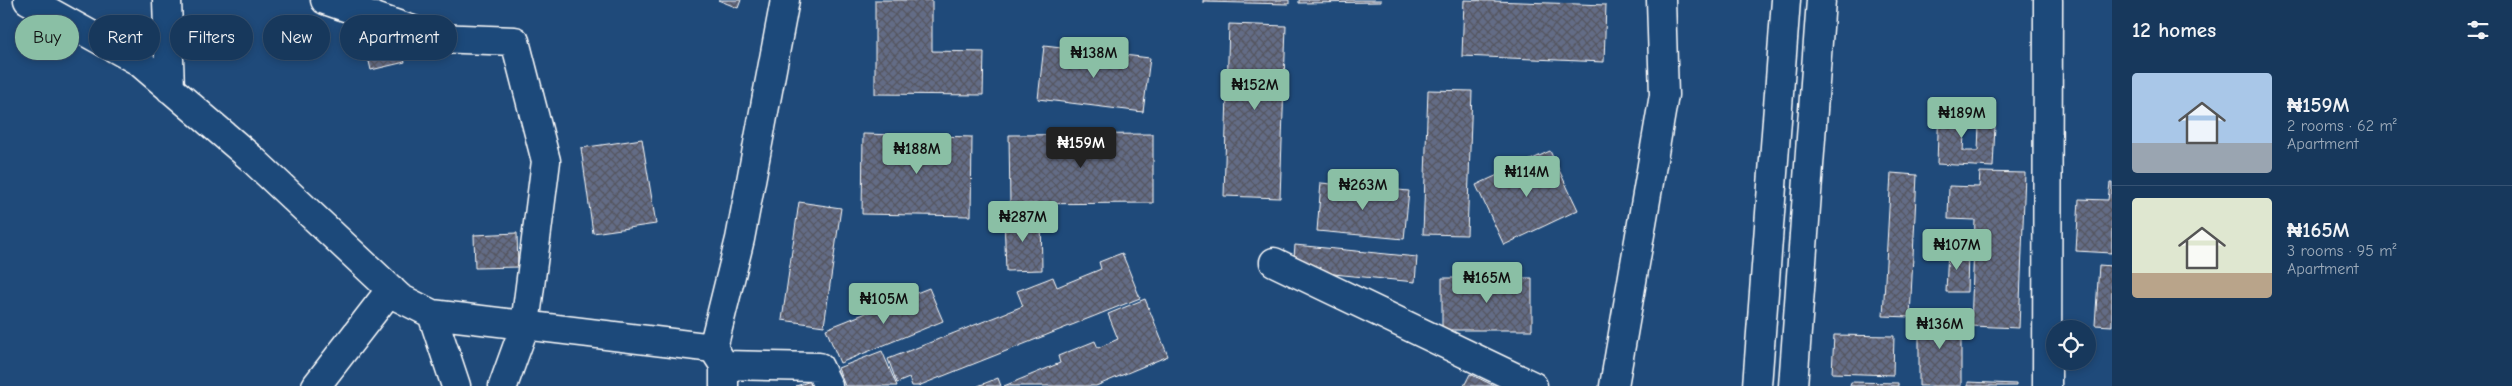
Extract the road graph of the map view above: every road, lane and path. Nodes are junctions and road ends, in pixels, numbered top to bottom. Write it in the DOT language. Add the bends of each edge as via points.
graph roads {
  1 [pos="28,0"];
  2 [pos="167,0"];
  3 [pos="325,0"];
  4 [pos="785,0"];
  5 [pos="1661,0"];
  6 [pos="1786,0"];
  7 [pos="1821,0"];
  8 [pos="2048,0"];
  9 [pos="170,89"];
  10 [pos="1274,262"];
  11 [pos="391,289"];
  12 [pos="432,314"];
  13 [pos="525,325"];
  14 [pos="720,366"];
  15 [pos="316,386"];
  16 [pos="456,386"];
  17 [pos="503,386"];
  18 [pos="828,386"];
  19 [pos="1534,386"];
  20 [pos="1614,386"];
  21 [pos="1757,386"];
  22 [pos="1793,386"];
  23 [pos="2047,386"];
  1 -- 9 [label="street" via="138,61"];
  2 -- 9 [label="street"];
  3 -- 13 [label="street" via="436,38 515,41 546,161"];
  4 -- 14 [label="street" via="740,239"];
  5 -- 20 [label="street" via="1664,95"];
  6 -- 21 [label="street"];
  7 -- 22 [label="street"];
  8 -- 23 [label="street"];
  9 -- 11 [label="street" via="252,158"];
  10 -- 19 [label="street"];
  11 -- 12 [label="street" via="400,298"];
  11 -- 15 [label="street"];
  12 -- 13 [label="street"];
  12 -- 16 [label="street"];
  13 -- 14 [label="street"];
  13 -- 17 [label="street"];
  14 -- 18 [label="street" via="819,367"];
}
